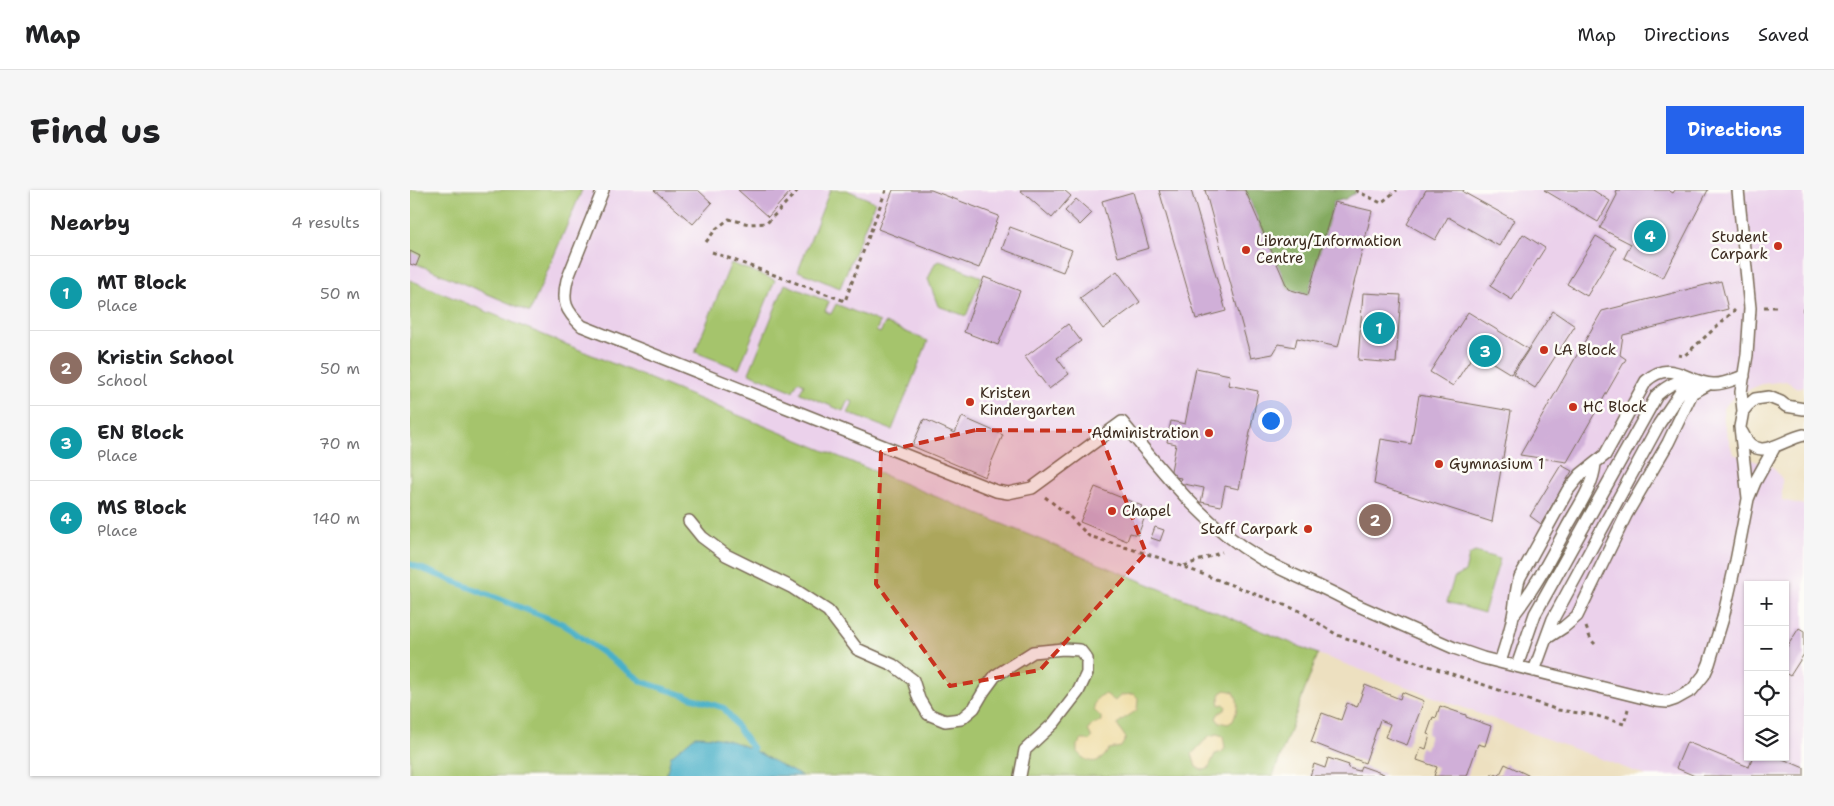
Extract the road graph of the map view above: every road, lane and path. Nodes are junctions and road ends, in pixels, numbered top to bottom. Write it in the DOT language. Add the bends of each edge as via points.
graph roads {
  1 [pos="603,190"];
  2 [pos="798,190"];
  3 [pos="886,190"];
  4 [pos="1355,190"];
  5 [pos="1397,190"];
  6 [pos="1738,190"];
  7 [pos="706,242"];
  8 [pos="712,252"];
  9 [pos="1758,307"];
  10 [pos="1778,307"];
  11 [pos="1744,376"];
  12 [pos="1695,381"];
  13 [pos="1712,384"];
  14 [pos="1804,409"];
  15 [pos="1743,412"];
  16 [pos="1742,432"];
  17 [pos="1804,435"];
  18 [pos="1774,448"];
  19 [pos="1595,464"];
  20 [pos="1032,488"];
  21 [pos="1748,500"];
  22 [pos="689,521"];
  23 [pos="1234,541"];
  24 [pos="1183,567"];
  25 [pos="1514,614"];
  26 [pos="1583,622"];
  27 [pos="1546,638"];
  28 [pos="1595,644"];
  29 [pos="1500,662"];
  30 [pos="1516,666"];
  31 [pos="1534,671"];
  32 [pos="1631,695"];
  33 [pos="1020,776"];
  1 -- 20 [label="lane" via="564,294 571,317 582,326 996,491 1008,493"];
  2 -- 7 [label="path" via="767,223 749,224 729,219"];
  3 -- 8 [label="path" via="844,301"];
  4 -- 5 [label="path" via="1381,203"];
  6 -- 11 [label="lane" via="1750,308"];
  9 -- 10 [label="path"];
  11 -- 13 [label="lane"];
  11 -- 15 [label="lane" via="1741,392"];
  12 -- 13 [label="lane"];
  12 -- 19 [label="lane" via="1664,370 1655,373 1646,381 1614,442"];
  12 -- 27 [label="lane" via="1682,390 1659,424 1564,598"];
  12 -- 30 [label="lane" via="1679,381 1657,395 1535,614"];
  13 -- 27 [label="lane" via="1692,393 1668,443 1626,515 1577,616"];
  14 -- 15 [label="lane" via="1786,406 1769,397 1755,400"];
  15 -- 16 [label="lane"];
  16 -- 18 [label="lane" via="1752,445"];
  16 -- 21 [label="lane"];
  17 -- 18 [label="lane" via="1788,439"];
  18 -- 21 [label="lane"];
  19 -- 25 [label="lane" via="1586,493 1533,590"];
  19 -- 25 [label="lane" via="1581,474 1568,490 1520,577 1516,586"];
  20 -- 23 [label="lane" via="1122,422 1164,474"];
  20 -- 24 [label="path" via="1067,514 1089,536"];
  21 -- 32 [label="lane" via="1723,618 1714,653 1704,675 1692,690 1667,702"];
  22 -- 33 [label="lane" via="702,537 726,555 791,587 828,611 857,649 893,665 914,680 919,699 928,714 945,721 961,719 974,708 995,676 1033,652 1080,650 1087,659 1087,673 1078,692 1054,723 1024,750"];
  23 -- 24 [label="path" via="1220,553"];
  23 -- 29 [label="lane" via="1261,559 1350,602 1454,648"];
  24 -- 32 [label="path" via="1300,611 1337,635 1558,710 1594,715 1624,724"];
  25 -- 29 [label="lane"];
  26 -- 28 [label="path"];
  27 -- 31 [label="lane"];
  29 -- 30 [label="lane"];
  30 -- 31 [label="lane"];
  31 -- 32 [label="lane"];
}
